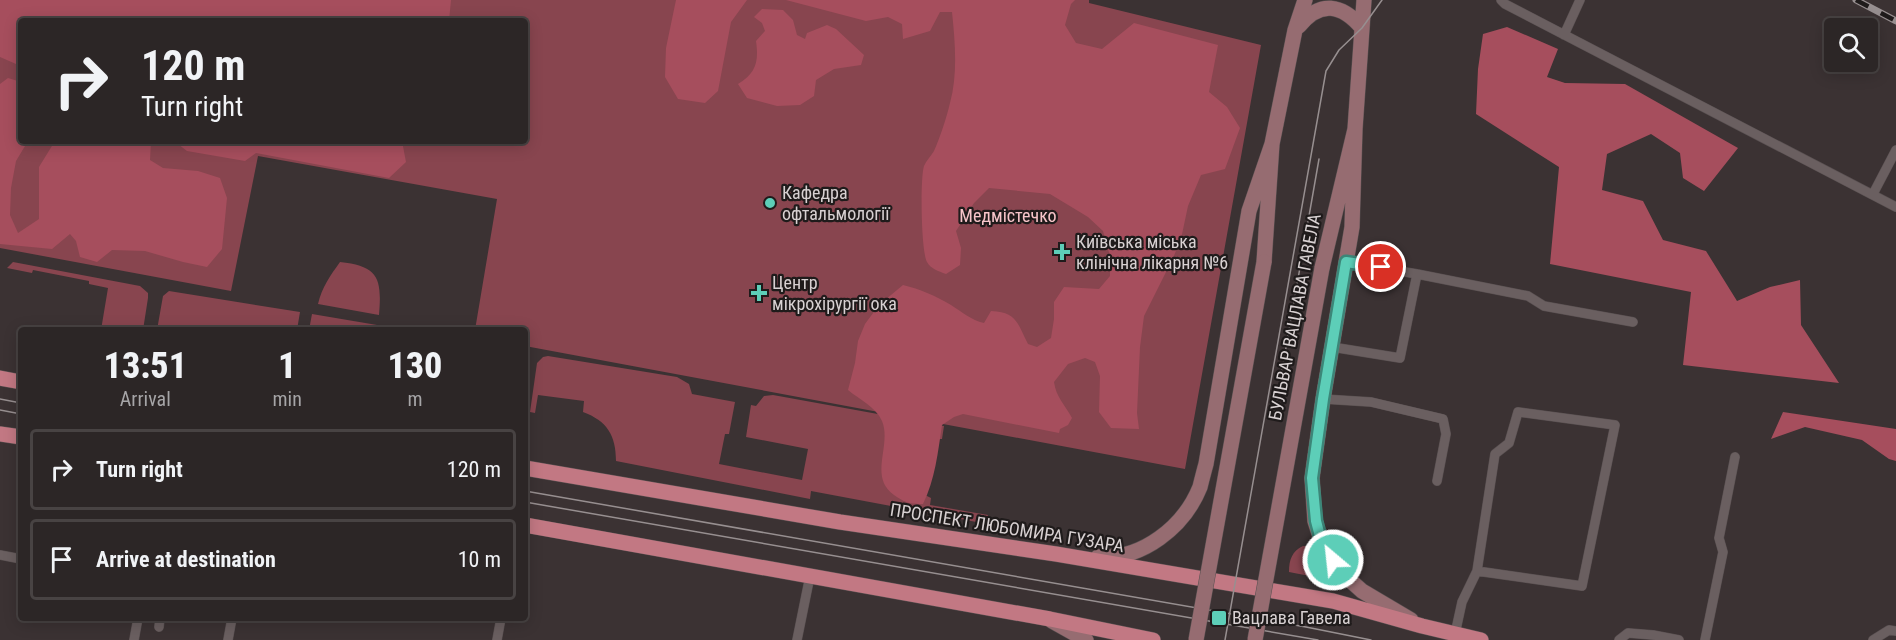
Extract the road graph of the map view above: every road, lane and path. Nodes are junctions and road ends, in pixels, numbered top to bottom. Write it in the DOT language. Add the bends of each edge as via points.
graph roads {
  1 [pos="1305,0"];
  2 [pos="1364,0"];
  3 [pos="1502,0"];
  4 [pos="1580,0"];
  5 [pos="1362,28"];
  6 [pos="1295,30"];
  7 [pos="1564,34"];
  8 [pos="1355,129"];
  9 [pos="1272,144"];
  10 [pos="1896,150"];
  11 [pos="1873,194"];
  12 [pos="1896,207"];
  13 [pos="1346,262"];
  14 [pos="1417,274"];
  15 [pos="1633,322"];
  16 [pos="1332,346"];
  17 [pos="0,378"];
  18 [pos="18,381"];
  19 [pos="1323,399"];
  20 [pos="0,434"];
  21 [pos="18,437"];
  22 [pos="1735,457"];
  23 [pos="528,469"];
  24 [pos="1437,481"];
  25 [pos="528,526"];
  26 [pos="1056,554"];
  27 [pos="0,555"];
  28 [pos="18,558"];
  29 [pos="1477,571"];
  30 [pos="810,576"];
  31 [pos="1050,619"];
  32 [pos="137,621"];
  33 [pos="231,621"];
  34 [pos="500,621"];
  35 [pos="1422,627"];
  36 [pos="1896,631"];
  37 [pos="1455,634"];
  38 [pos="134,640"];
  39 [pos="228,640"];
  40 [pos="497,640"];
  41 [pos="797,640"];
  42 [pos="1086,640"];
  43 [pos="1153,640"];
  44 [pos="1196,640"];
  45 [pos="1255,640"];
  46 [pos="1481,640"];
  47 [pos="1619,640"];
  48 [pos="1679,640"];
  49 [pos="1705,640"];
  50 [pos="1873,640"];
  1 -- 6 [label="main road"];
  2 -- 5 [label="main road, БУЛЬВАР ВАЦЛАВА ГАВЕЛА"];
  3 -- 7 [label="lane"];
  4 -- 7 [label="lane"];
  5 -- 6 [label="main road" via="1346,12 1327,7 1311,13"];
  5 -- 8 [label="main road, БУЛЬВАР ВАЦЛАВА ГАВЕЛА"];
  6 -- 9 [label="main road"];
  7 -- 11 [label="lane"];
  8 -- 13 [label="main road" via="1352,227"];
  8 -- 45 [label="main road, БУЛЬВАР ВАЦЛАВА ГАВЕЛА, bridge" via="1322,268"];
  9 -- 26 [label="main road" via="1249,211 1200,487 1178,523 1144,548 1111,558"];
  9 -- 44 [label="main road, bridge" via="1264,262"];
  10 -- 11 [label="lane"];
  11 -- 12 [label="lane"];
  13 -- 14 [label="lane"];
  13 -- 16 [label="main road"];
  14 -- 15 [label="lane" via="1528,296 1544,306"];
  14 -- 16 [label="lane" via="1400,358"];
  16 -- 19 [label="main road"];
  17 -- 18 [label="main road"];
  19 -- 24 [label="lane" via="1371,402 1443,419 1446,434"];
  19 -- 35 [label="main road" via="1312,478 1321,540 1342,573 1362,591"];
  20 -- 21 [label="main road"];
  22 -- 49 [label="lane" via="1719,538 1723,552"];
  23 -- 26 [label="main road, ПРОСПЕКТ ЛЮБОМИРА ГУЗАРА"];
  25 -- 30 [label="main road"];
  26 -- 35 [label="main road, ПРОСПЕКТ ЛЮБОМИРА ГУЗАРА" via="1333,601"];
  27 -- 28 [label="lane"];
  29 -- 29 [label="lane" via="1582,586 1615,425 1518,412 1509,443 1495,454"];
  29 -- 37 [label="lane" via="1462,602"];
  30 -- 31 [label="main road"];
  30 -- 41 [label="lane"];
  31 -- 42 [label="main road"];
  31 -- 43 [label="main road"];
  32 -- 38 [label="lane"];
  33 -- 39 [label="lane"];
  34 -- 40 [label="lane"];
  35 -- 37 [label="main road, ПРОСПЕКТ ЛЮБОМИРА ГУЗАРА"];
  36 -- 50 [label="lane" via="1889,630"];
  37 -- 46 [label="main road, ПРОСПЕКТ ЛЮБОМИРА ГУЗАРА"];
  47 -- 48 [label="lane" via="1628,633"];
}
